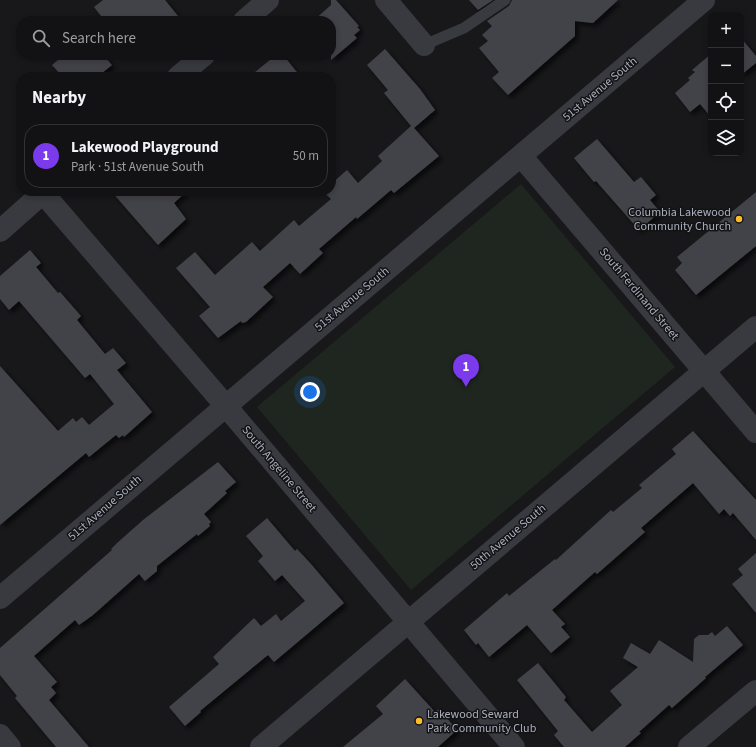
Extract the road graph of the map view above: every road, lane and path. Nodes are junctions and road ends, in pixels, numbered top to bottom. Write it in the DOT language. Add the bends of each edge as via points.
graph roads {
  1 [pos="268,0"];
  2 [pos="386,0"];
  3 [pos="505,0"];
  4 [pos="704,0"];
  5 [pos="250,16"];
  6 [pos="424,45"];
  7 [pos="198,60"];
  8 [pos="184,72"];
  9 [pos="521,156"];
  10 [pos="39,196"];
  11 [pos="47,196"];
  12 [pos="0,231"];
  13 [pos="756,327"];
  14 [pos="704,370"];
  15 [pos="225,405"];
  16 [pos="756,432"];
  17 [pos="0,598"];
  18 [pos="408,623"];
  19 [pos="756,691"];
  20 [pos="0,735"];
  21 [pos="10,747"];
  22 [pos="261,747"];
  23 [pos="514,747"];
  24 [pos="689,747"];
  1 -- 5 [label="street"];
  2 -- 6 [label="street"];
  3 -- 6 [label="lane" via="464,28"];
  4 -- 9 [label="street, 51st Avenue South"];
  7 -- 8 [label="street"];
  9 -- 14 [label="street, South Ferdinand Street"];
  9 -- 15 [label="street, 51st Avenue South"];
  10 -- 12 [label="street"];
  11 -- 15 [label="street, South Angeline Street"];
  13 -- 14 [label="street, 50th Avenue South"];
  14 -- 16 [label="street, South Ferdinand Street"];
  14 -- 18 [label="street, 50th Avenue South"];
  15 -- 17 [label="street, 51st Avenue South"];
  15 -- 18 [label="street, South Angeline Street"];
  18 -- 22 [label="street, 50th Avenue South"];
  18 -- 23 [label="street, South Angeline Street"];
  19 -- 24 [label="street"];
  20 -- 21 [label="street"];
}
